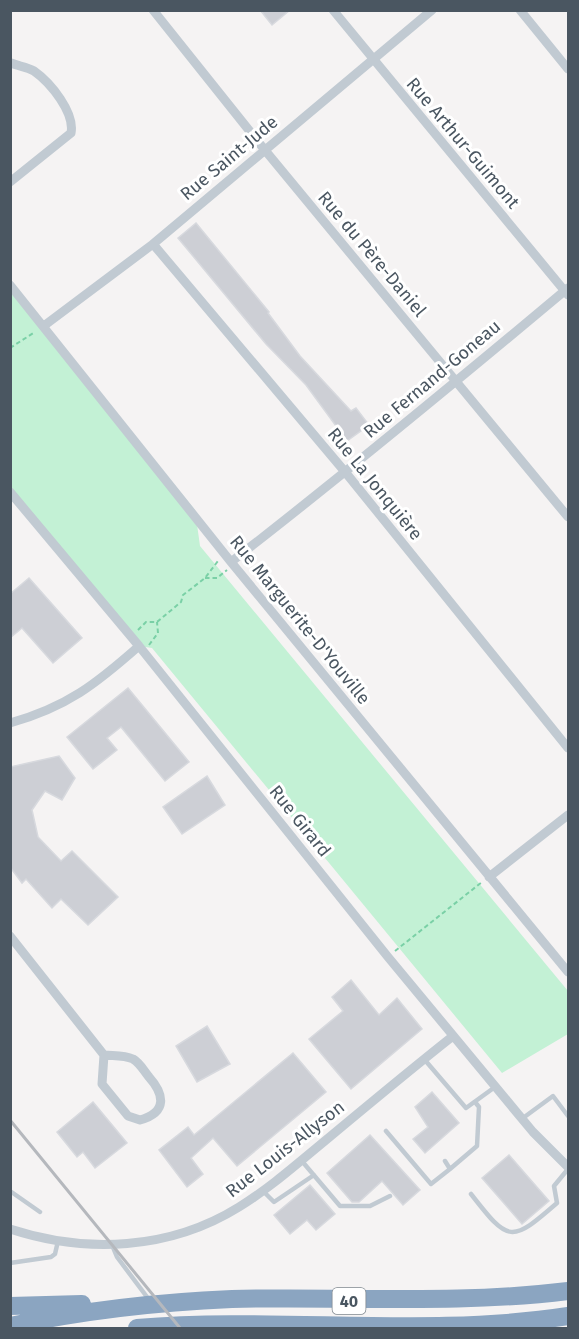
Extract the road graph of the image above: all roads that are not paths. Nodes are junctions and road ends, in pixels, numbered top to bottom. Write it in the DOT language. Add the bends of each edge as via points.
graph roads {
  1 [pos="153,10"];
  2 [pos="333,10"];
  3 [pos="432,10"];
  4 [pos="520,10"];
  5 [pos="371,59"];
  6 [pos="11,63"];
  7 [pos="568,69"];
  8 [pos="264,149"];
  9 [pos="10,182"];
  10 [pos="153,244"];
  11 [pos="10,285"];
  12 [pos="568,291"];
  13 [pos="45,326"];
  14 [pos="455,380"];
  15 [pos="346,473"];
  16 [pos="10,492"];
  17 [pos="568,517"];
  18 [pos="231,562"];
  19 [pos="139,646"];
  20 [pos="10,723"];
  21 [pos="568,748"];
  22 [pos="568,815"];
  23 [pos="489,877"];
  24 [pos="10,936"];
  25 [pos="568,972"];
  26 [pos="453,1036"];
  27 [pos="104,1054"];
  28 [pos="424,1059"];
  29 [pos="495,1087"];
  30 [pos="475,1102"];
  31 [pos="568,1116"];
  32 [pos="522,1119"];
  33 [pos="386,1131"];
  34 [pos="301,1160"];
  35 [pos="444,1161"];
  36 [pos="568,1168"];
  37 [pos="450,1169"];
  38 [pos="314,1175"];
  39 [pos="10,1191"];
  40 [pos="263,1191"];
  41 [pos="471,1194"];
  42 [pos="390,1196"];
  43 [pos="40,1212"];
  44 [pos="10,1229"];
  45 [pos="58,1241"];
  46 [pos="112,1245"];
  47 [pos="10,1263"];
  48 [pos="568,1291"];
  49 [pos="10,1306"];
  50 [pos="115,1307"];
  51 [pos="159,1311"];
  52 [pos="568,1316"];
  53 [pos="166,1320"];
  54 [pos="10,1326"];
  55 [pos="425,1327"];
  56 [pos="137,1329"];
  57 [pos="172,1329"];
  58 [pos="402,1329"];
  1 -- 8 [label="street, Rue du Père-Daniel"];
  2 -- 5 [label="street, Rue Arthur-Guimont"];
  3 -- 5 [label="street, Rue Saint-Jude"];
  4 -- 7 [label="street"];
  5 -- 8 [label="street, Rue Saint-Jude"];
  5 -- 12 [label="street, Rue Arthur-Guimont"];
  6 -- 9 [label="street" via="34,72 70,114 73,123 71,133"];
  8 -- 10 [label="street, Rue Saint-Jude"];
  8 -- 14 [label="street, Rue du Père-Daniel"];
  10 -- 13 [label="street, Rue Saint-Jude"];
  10 -- 15 [label="street, Rue La Jonquière"];
  11 -- 13 [label="street, Rue Marguerite-D'Youville"];
  12 -- 14 [label="street, Rue Fernand-Goneau"];
  13 -- 18 [label="street, Rue Marguerite-D'Youville"];
  14 -- 15 [label="street, Rue Fernand-Goneau"];
  14 -- 17 [label="street, Rue du Père-Daniel"];
  15 -- 18 [label="street, Rue Fernand-Goneau"];
  15 -- 21 [label="street, Rue La Jonquière"];
  16 -- 19 [label="street, Rue Girard"];
  18 -- 23 [label="street, Rue Marguerite-D'Youville"];
  19 -- 20 [label="street" via="88,689 63,704"];
  19 -- 26 [label="street, Rue Girard"];
  22 -- 23 [label="street"];
  23 -- 25 [label="street, Rue Marguerite-D'Youville"];
  24 -- 27 [label="street"];
  26 -- 28 [label="street, Rue Louis-Allyson"];
  26 -- 29 [label="street, Rue Girard"];
  27 -- 27 [label="street" via="102,1084 126,1114 141,1120 155,1111 161,1104 161,1092 137,1062"];
  28 -- 30 [label="lane" via="466,1108"];
  28 -- 34 [label="street, Rue Louis-Allyson"];
  29 -- 30 [label="lane"];
  29 -- 32 [label="street, Rue Girard"];
  30 -- 37 [label="lane" via="479,1107 477,1146"];
  31 -- 32 [label="lane" via="553,1096"];
  32 -- 36 [label="street, Rue Girard"];
  33 -- 37 [label="lane" via="431,1184"];
  34 -- 38 [label="lane"];
  34 -- 40 [label="street, Rue Louis-Allyson"];
  35 -- 37 [label="lane"];
  36 -- 41 [label="lane" via="554,1186 557,1203 519,1233 498,1226"];
  38 -- 40 [label="lane" via="274,1202"];
  38 -- 42 [label="lane" via="340,1206 370,1206"];
  39 -- 43 [label="lane"];
  40 -- 46 [label="street, Rue Louis-Allyson" via="231,1212 190,1231"];
  44 -- 45 [label="street, Rue Louis-Allyson"];
  45 -- 46 [label="street, Rue Louis-Allyson"];
  45 -- 47 [label="lane" via="53,1256"];
  46 -- 51 [label="lane" via="124,1268"];
  48 -- 50 [label="highway, 40" via="501,1299 198,1301"];
  49 -- 50 [label="highway"];
  50 -- 54 [label="highway"];
  52 -- 55 [label="highway, 40"];
  53 -- 57 [label="lane"];
  55 -- 56 [label="highway, 40" via="216,1323"];
  55 -- 58 [label="highway"];
}
